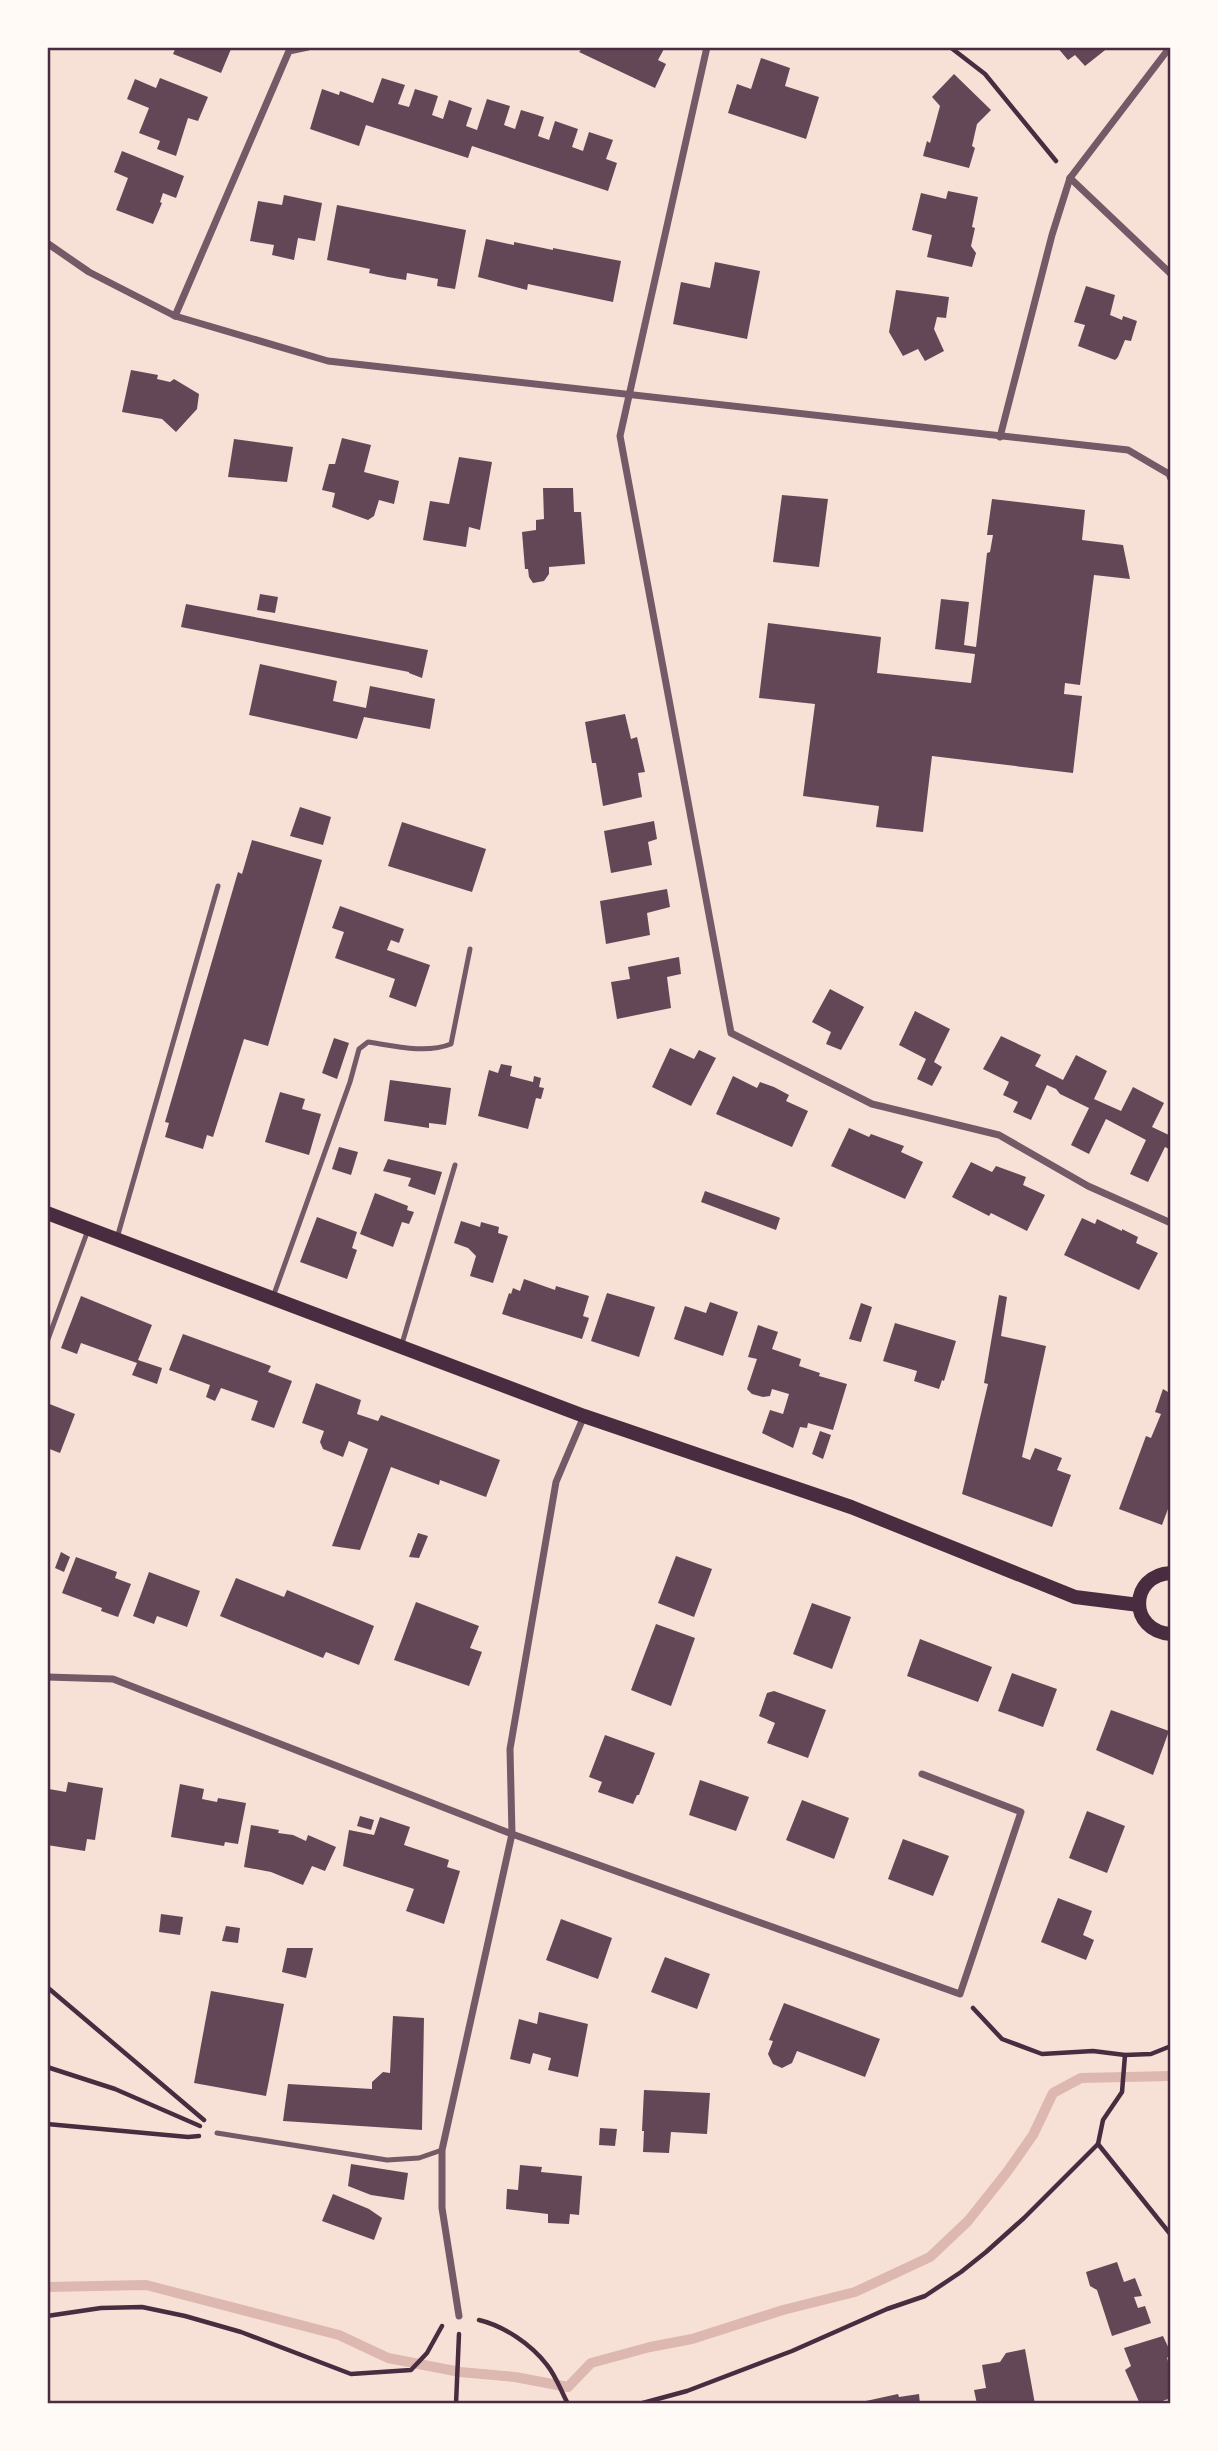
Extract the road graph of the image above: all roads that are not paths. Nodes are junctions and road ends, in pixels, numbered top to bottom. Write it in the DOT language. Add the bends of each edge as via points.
graph roads {
  1 [pos="308,47"];
  2 [pos="707,47"];
  3 [pos="1170,47"];
  4 [pos="1070,178"];
  5 [pos="47,243"];
  6 [pos="1171,275"];
  7 [pos="175,316"];
  8 [pos="629,397"];
  9 [pos="1000,437"];
  10 [pos="1171,479"];
  11 [pos="218,886"];
  12 [pos="470,949"];
  13 [pos="455,1165"];
  14 [pos="47,1213"];
  15 [pos="1171,1223"];
  16 [pos="89,1227"];
  17 [pos="117,1238"];
  18 [pos="272,1298"];
  19 [pos="47,1342"];
  20 [pos="401,1347"];
  21 [pos="584,1416"];
  22 [pos="1171,1573"];
  23 [pos="1139,1605"];
  24 [pos="1171,1634"];
  25 [pos="47,1676"];
  26 [pos="922,1774"];
  27 [pos="512,1834"];
  28 [pos="217,2133"];
  29 [pos="442,2150"];
  30 [pos="459,2316"];
  1 -- 7 [label="street" via="289,51"];
  2 -- 8 [label="street"];
  3 -- 4 [label="street"];
  4 -- 6 [label="street"];
  4 -- 9 [label="street"];
  5 -- 7 [label="street" via="89,272"];
  7 -- 8 [label="street" via="328,362"];
  8 -- 9 [label="street"];
  8 -- 15 [label="street" via="620,436 731,1033 872,1104 999,1135 1088,1186"];
  9 -- 10 [label="street" via="1128,450"];
  11 -- 17 [label="lane"];
  12 -- 18 [label="lane" via="451,1044 424,1048 368,1042 359,1049"];
  13 -- 20 [label="lane"];
  14 -- 16 [label="main road"];
  16 -- 17 [label="main road"];
  16 -- 19 [label="lane"];
  17 -- 18 [label="main road"];
  18 -- 20 [label="main road"];
  20 -- 21 [label="main road"];
  21 -- 23 [label="main road" via="851,1507 1075,1597"];
  21 -- 27 [label="street" via="556,1482 523,1669 510,1749"];
  22 -- 23 [label="main road" via="1149,1581"];
  23 -- 24 [label="main road" via="1148,1625"];
  25 -- 27 [label="street" via="113,1679"];
  26 -- 27 [label="street" via="1021,1812 960,1994"];
  27 -- 29 [label="street"];
  28 -- 29 [label="lane" via="387,2160 419,2158"];
  29 -- 30 [label="street" via="442,2208"];
}
